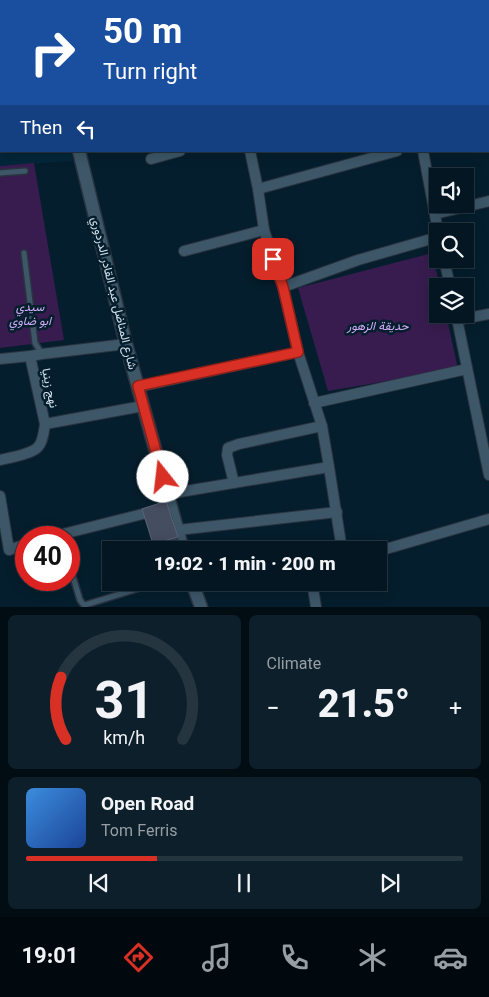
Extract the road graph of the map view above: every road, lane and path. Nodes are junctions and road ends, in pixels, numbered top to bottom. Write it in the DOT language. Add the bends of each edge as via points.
graph roads {
  1 [pos="78,152"];
  2 [pos="176,152"];
  3 [pos="250,152"];
  4 [pos="393,152"];
  5 [pos="422,152"];
  6 [pos="151,159"];
  7 [pos="26,171"];
  8 [pos="0,173"];
  9 [pos="258,189"];
  10 [pos="489,201"];
  11 [pos="435,214"];
  12 [pos="437,223"];
  13 [pos="264,230"];
  14 [pos="429,240"];
  15 [pos="184,251"];
  16 [pos="24,254"];
  17 [pos="283,287"];
  18 [pos="489,314"];
  19 [pos="474,315"];
  20 [pos="458,323"];
  21 [pos="126,344"];
  22 [pos="298,352"];
  23 [pos="42,354"];
  24 [pos="30,356"];
  25 [pos="0,358"];
  26 [pos="467,369"];
  27 [pos="138,386"];
  28 [pos="314,403"];
  29 [pos="143,406"];
  30 [pos="45,424"];
  31 [pos="322,426"];
  32 [pos="0,460"];
  33 [pos="329,466"];
  34 [pos="489,475"];
  35 [pos="234,483"];
  36 [pos="168,494"];
  37 [pos="0,496"];
  38 [pos="171,507"];
  39 [pos="337,512"];
  40 [pos="489,519"];
  41 [pos="178,530"];
  42 [pos="80,531"];
  43 [pos="181,541"];
  44 [pos="341,541"];
  45 [pos="387,549"];
  46 [pos="5,552"];
  47 [pos="77,591"];
  48 [pos="130,591"];
  49 [pos="195,591"];
  50 [pos="313,591"];
  51 [pos="201,607"];
  52 [pos="316,607"];
  1 -- 21 [label="street, شارع المناضل عبد القادر الدردوري"];
  2 -- 6 [label="street"];
  3 -- 9 [label="street"];
  4 -- 9 [label="street"];
  5 -- 11 [label="street"];
  7 -- 8 [label="lane"];
  9 -- 13 [label="street"];
  10 -- 11 [label="street"];
  11 -- 12 [label="street"];
  13 -- 15 [label="street"];
  13 -- 17 [label="street"];
  14 -- 17 [label="street" via="358,260"];
  16 -- 23 [label="lane" via="35,343"];
  17 -- 22 [label="street"];
  18 -- 19 [label="street"];
  20 -- 26 [label="street"];
  21 -- 23 [label="street"];
  21 -- 27 [label="street, شارع المناضل عبد القادر الدردوري"];
  22 -- 27 [label="street"];
  22 -- 28 [label="street"];
  23 -- 24 [label="street"];
  24 -- 25 [label="street"];
  24 -- 30 [label="street, نهج زينيا"];
  26 -- 28 [label="street"];
  26 -- 34 [label="street"];
  27 -- 29 [label="street, شارع المناضل عبد القادر الدردوري"];
  28 -- 31 [label="street"];
  29 -- 30 [label="street"];
  29 -- 36 [label="street, شارع المناضل عبد القادر الدردوري"];
  30 -- 32 [label="street" via="38,447"];
  31 -- 33 [label="street"];
  31 -- 35 [label="street" via="228,448"];
  33 -- 35 [label="street"];
  33 -- 39 [label="street"];
  35 -- 36 [label="street"];
  36 -- 38 [label="street, شارع المناضل عبد القادر الدردوري"];
  37 -- 46 [label="street"];
  38 -- 41 [label="street, شارع المناضل عبد القادر الدردوري"];
  38 -- 42 [label="street"];
  39 -- 41 [label="street"];
  39 -- 44 [label="street"];
  40 -- 45 [label="street"];
  41 -- 43 [label="street, شارع المناضل عبد القادر الدردوري"];
  47 -- 48 [label="lane" via="85,605"];
  49 -- 51 [label="street"];
  50 -- 52 [label="street"];
}
